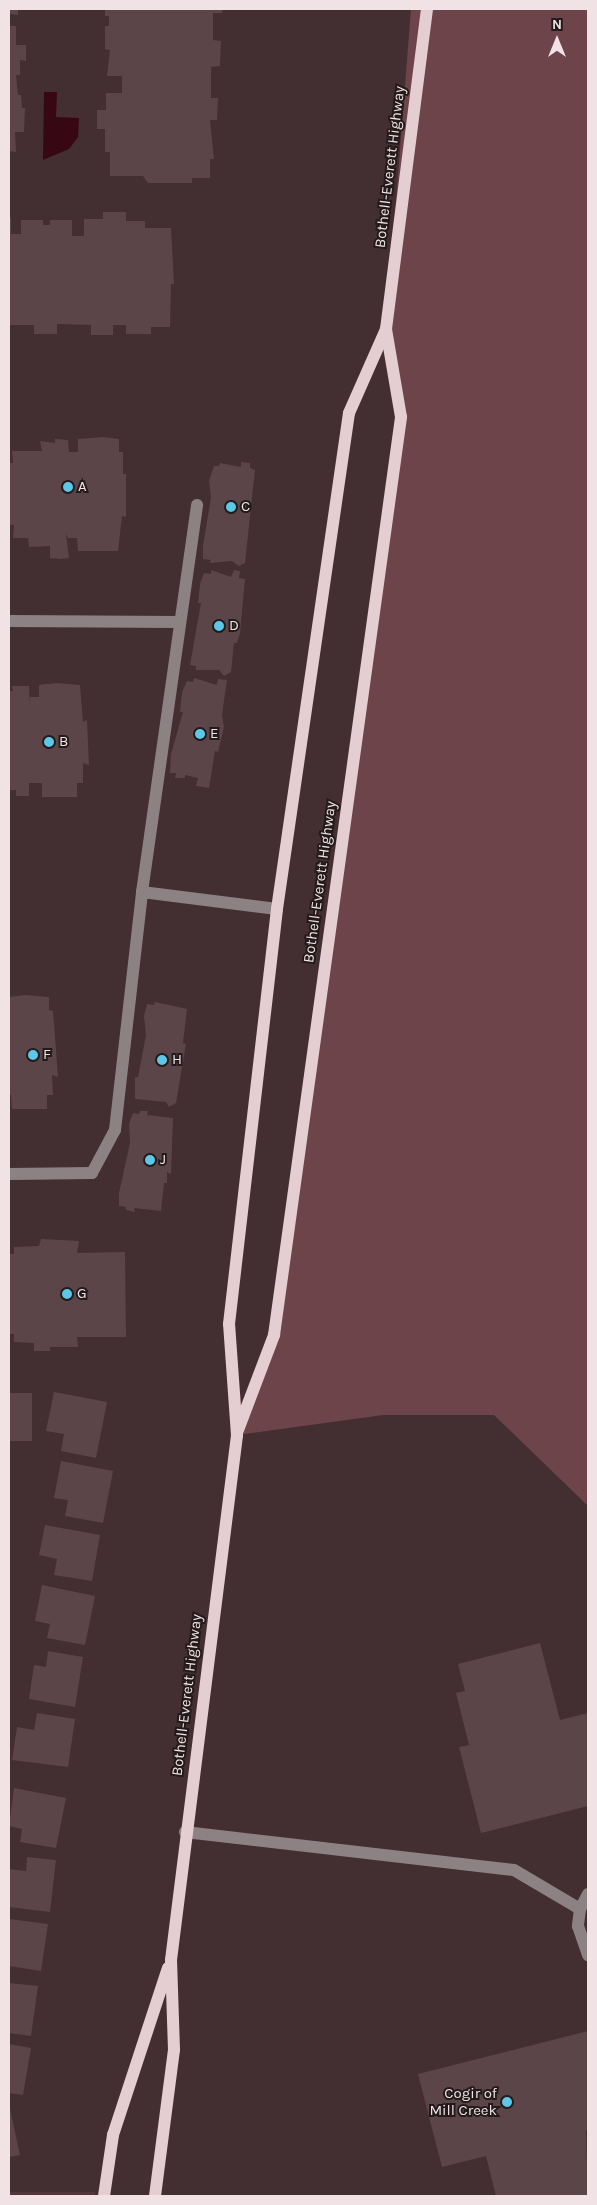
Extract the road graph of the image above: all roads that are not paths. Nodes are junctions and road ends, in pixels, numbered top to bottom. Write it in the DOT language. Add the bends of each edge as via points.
graph roads {
  1 [pos="427,9"];
  2 [pos="386,329"];
  3 [pos="197,505"];
  4 [pos="9,621"];
  5 [pos="180,622"];
  6 [pos="142,892"];
  7 [pos="277,909"];
  8 [pos="9,1174"];
  9 [pos="237,1435"];
  10 [pos="185,1832"];
  11 [pos="588,1894"];
  12 [pos="580,1909"];
  13 [pos="588,1956"];
  14 [pos="171,1960"];
  15 [pos="104,2196"];
  16 [pos="155,2196"];
  1 -- 2 [label="main road, Bothell-Everett Highway"];
  2 -- 7 [label="main road, Bothell-Everett Highway" via="349,413"];
  2 -- 9 [label="main road, Bothell-Everett Highway" via="402,417 274,1335"];
  3 -- 5 [label="street"];
  4 -- 5 [label="street"];
  5 -- 6 [label="street"];
  6 -- 7 [label="street"];
  6 -- 8 [label="street" via="115,1130 92,1173"];
  7 -- 9 [label="main road, Bothell-Everett Highway" via="229,1324"];
  9 -- 10 [label="main road, Bothell-Everett Highway"];
  10 -- 12 [label="street" via="514,1870"];
  10 -- 14 [label="main road, Bothell-Everett Highway"];
  11 -- 12 [label="street"];
  12 -- 13 [label="street" via="578,1926"];
  14 -- 15 [label="main road, Bothell-Everett Highway" via="113,2135"];
  14 -- 16 [label="main road, Bothell-Everett Highway" via="174,2050"];
}
